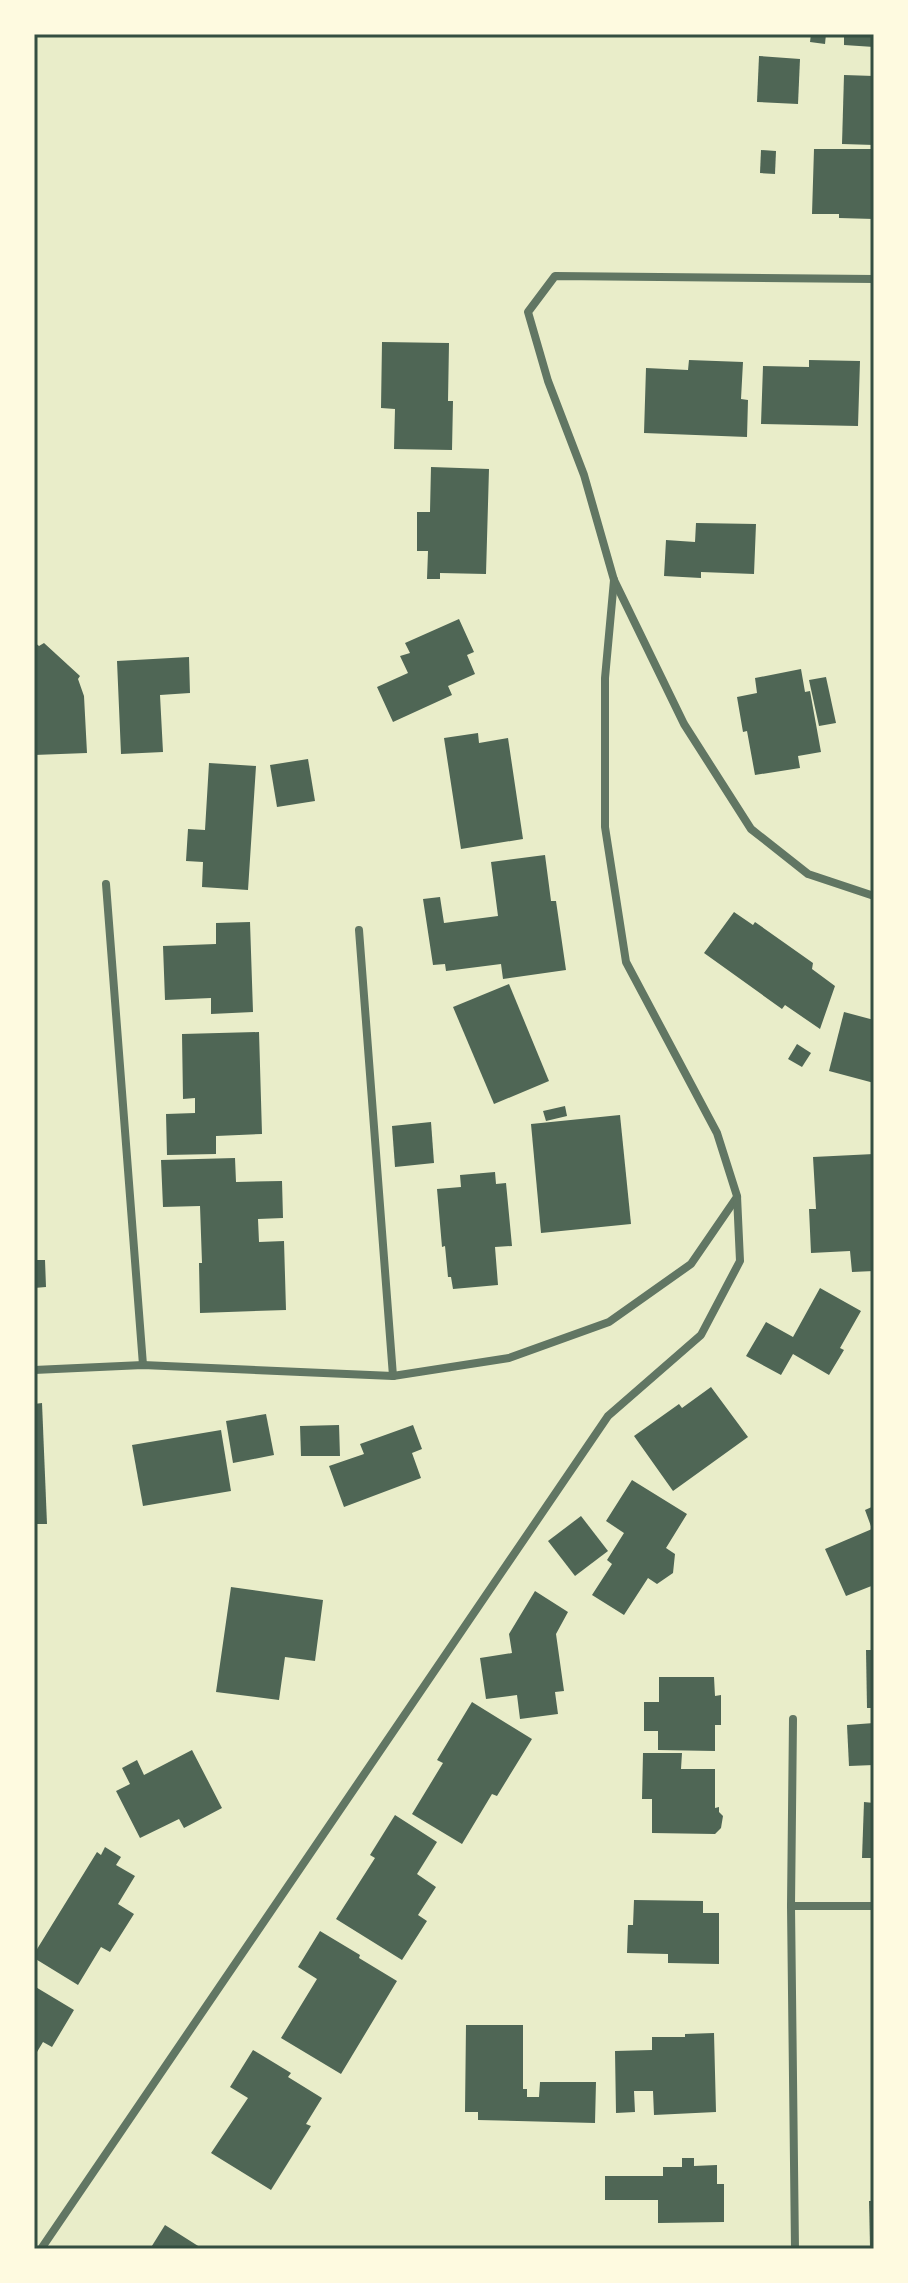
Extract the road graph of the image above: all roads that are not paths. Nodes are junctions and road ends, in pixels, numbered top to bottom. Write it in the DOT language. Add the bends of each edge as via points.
graph roads {
  1 [pos="874,279"];
  2 [pos="614,580"];
  3 [pos="106,884"];
  4 [pos="874,896"];
  5 [pos="359,930"];
  6 [pos="737,1196"];
  7 [pos="143,1365"];
  8 [pos="34,1370"];
  9 [pos="393,1376"];
  10 [pos="793,1719"];
  11 [pos="791,1906"];
  12 [pos="874,1906"];
  13 [pos="41,2249"];
  14 [pos="795,2249"];
  1 -- 2 [label="street" via="555,276 528,312"];
  2 -- 4 [label="street" via="684,724 751,829 808,874"];
  2 -- 6 [label="street" via="605,678 605,827 626,962 717,1133"];
  3 -- 7 [label="street"];
  5 -- 9 [label="street"];
  6 -- 9 [label="street" via="691,1264 609,1322 509,1358"];
  6 -- 13 [label="street" via="740,1261 701,1335 608,1416"];
  7 -- 8 [label="street"];
  7 -- 9 [label="street"];
  10 -- 11 [label="street"];
  11 -- 12 [label="street"];
  11 -- 14 [label="street"];
}
